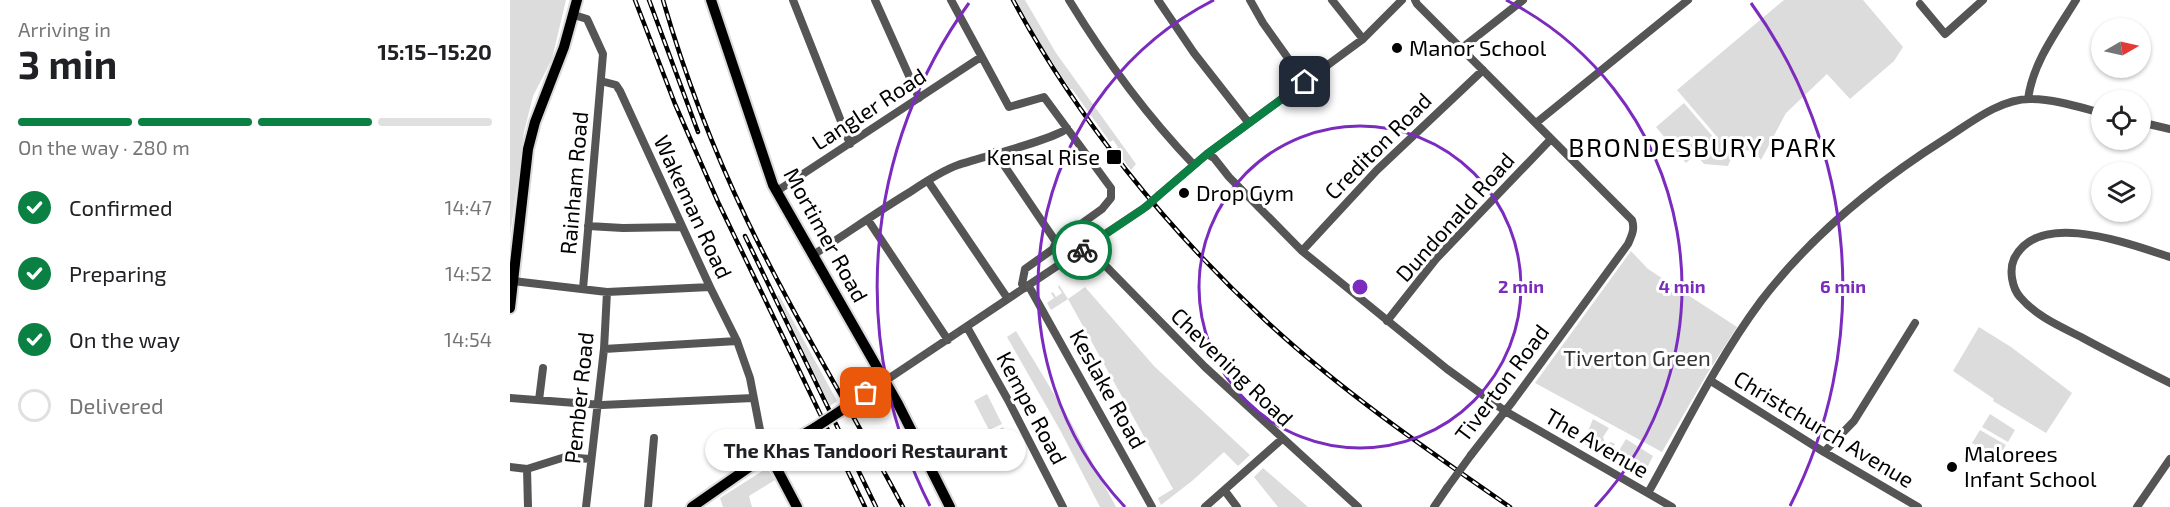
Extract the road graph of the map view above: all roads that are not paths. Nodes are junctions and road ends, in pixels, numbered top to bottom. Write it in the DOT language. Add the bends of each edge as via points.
graph roads {
  1 [pos="577,0"];
  2 [pos="711,0"];
  3 [pos="793,0"];
  4 [pos="875,0"];
  5 [pos="951,0"];
  6 [pos="1069,0"];
  7 [pos="1158,0"];
  8 [pos="1250,0"];
  9 [pos="1332,0"];
  10 [pos="1402,0"];
  11 [pos="1415,0"];
  12 [pos="1524,0"];
  13 [pos="1688,0"];
  14 [pos="1983,0"];
  15 [pos="2076,0"];
  16 [pos="1920,4"];
  17 [pos="574,15"];
  18 [pos="1363,39"];
  19 [pos="1462,48"];
  20 [pos="981,57"];
  21 [pos="1483,70"];
  22 [pos="601,81"];
  23 [pos="1305,82"];
  24 [pos="919,98"];
  25 [pos="2028,99"];
  26 [pos="2091,110"];
  27 [pos="1248,122"];
  28 [pos="1536,123"];
  29 [pos="2151,125"];
  30 [pos="1067,128"];
  31 [pos="2170,129"];
  32 [pos="1551,139"];
  33 [pos="850,144"];
  34 [pos="995,152"];
  35 [pos="1207,154"];
  36 [pos="1194,165"];
  37 [pos="928,181"];
  38 [pos="777,191"];
  39 [pos="868,220"];
  40 [pos="588,226"];
  41 [pos="682,227"];
  42 [pos="1055,246"];
  43 [pos="1087,247"];
  44 [pos="1302,251"];
  45 [pos="813,255"];
  46 [pos="2170,257"];
  47 [pos="1062,262"];
  48 [pos="513,281"];
  49 [pos="710,286"];
  50 [pos="583,289"];
  51 [pos="1028,289"];
  52 [pos="607,292"];
  53 [pos="1008,299"];
  54 [pos="510,308"];
  55 [pos="1387,321"];
  56 [pos="1915,323"];
  57 [pos="967,327"];
  58 [pos="948,340"];
  59 [pos="738,341"];
  60 [pos="604,349"];
  61 [pos="543,368"];
  62 [pos="885,381"];
  63 [pos="1711,381"];
  64 [pos="2170,383"];
  65 [pos="510,398"];
  66 [pos="753,398"];
  67 [pos="538,400"];
  68 [pos="597,405"];
  69 [pos="1505,411"];
  70 [pos="761,435"];
  71 [pos="654,438"];
  72 [pos="1282,439"];
  73 [pos="1824,452"];
  74 [pos="769,454"];
  75 [pos="590,459"];
  76 [pos="2170,459"];
  77 [pos="510,467"];
  78 [pos="527,469"];
  79 [pos="1225,491"];
  80 [pos="1648,493"];
  81 [pos="528,507"];
  82 [pos="586,507"];
  83 [pos="648,507"];
  84 [pos="692,507"];
  85 [pos="797,507"];
  86 [pos="950,507"];
  87 [pos="1063,507"];
  88 [pos="1152,507"];
  89 [pos="1205,507"];
  90 [pos="1237,507"];
  91 [pos="1358,507"];
  92 [pos="1434,507"];
  93 [pos="1672,507"];
  94 [pos="1918,507"];
  95 [pos="2137,507"];
  1 -- 17 [label="main road"];
  2 -- 38 [label="main road, Mortimer Road"];
  3 -- 33 [label="street"];
  4 -- 24 [label="street"];
  5 -- 20 [label="street"];
  6 -- 36 [label="street" via="1118,73"];
  7 -- 27 [label="street"];
  8 -- 23 [label="street"];
  9 -- 18 [label="street"];
  10 -- 18 [label="street"];
  11 -- 19 [label="street"];
  12 -- 19 [label="street"];
  13 -- 28 [label="street"];
  14 -- 16 [label="street" via="1945,34"];
  15 -- 25 [label="street" via="2035,67"];
  17 -- 22 [label="street" via="587,19 595,34 603,54"];
  17 -- 48 [label="main road" via="528,149"];
  18 -- 23 [label="street"];
  19 -- 21 [label="street"];
  20 -- 24 [label="street, Langler Road"];
  20 -- 30 [label="street" via="1009,107 1044,97"];
  21 -- 28 [label="street"];
  21 -- 44 [label="street, Crediton Road" via="1377,170"];
  22 -- 40 [label="street, Rainham Road"];
  22 -- 41 [label="street, Wakeman Road" via="616,85 620,91"];
  23 -- 27 [label="street"];
  24 -- 33 [label="street, Langler Road"];
  25 -- 26 [label="street"];
  25 -- 63 [label="street" via="1985,114 1929,149 1836,222 1793,263 1761,302"];
  27 -- 35 [label="street"];
  28 -- 32 [label="street"];
  29 -- 31 [label="street"];
  30 -- 34 [label="street" via="1044,139"];
  30 -- 42 [label="street" via="1110,184 1112,194 1102,209"];
  32 -- 55 [label="street, Dundonald Road" via="1436,259"];
  32 -- 69 [label="street, Tiverton Road" via="1632,220 1634,231"];
  33 -- 38 [label="street, Langler Road"];
  34 -- 37 [label="street" via="948,169"];
  34 -- 42 [label="street"];
  35 -- 36 [label="street"];
  35 -- 44 [label="street, The Avenue"];
  36 -- 43 [label="street, bridge" via="1143,209"];
  37 -- 39 [label="street"];
  37 -- 53 [label="street"];
  38 -- 45 [label="main road, Mortimer Road"];
  39 -- 45 [label="street"];
  39 -- 58 [label="street"];
  40 -- 41 [label="street"];
  40 -- 50 [label="street, Rainham Road"];
  41 -- 49 [label="street, Wakeman Road"];
  42 -- 47 [label="street"];
  42 -- 51 [label="street" via="1025,269 1022,284"];
  43 -- 47 [label="street"];
  43 -- 72 [label="street, Chevening Road" via="1204,368"];
  44 -- 55 [label="street, The Avenue"];
  45 -- 62 [label="main road, Mortimer Road"];
  46 -- 64 [label="street" via="2095,236 2046,235 2020,250 2013,260 2012,272 2018,295 2046,319"];
  47 -- 51 [label="street"];
  48 -- 50 [label="street"];
  48 -- 54 [label="main road"];
  49 -- 52 [label="street"];
  49 -- 59 [label="street, Wakeman Road"];
  50 -- 52 [label="street"];
  51 -- 53 [label="street"];
  51 -- 88 [label="street, Keslake Road"];
  52 -- 60 [label="street, Pember Road"];
  53 -- 57 [label="street"];
  55 -- 69 [label="street, The Avenue"];
  56 -- 73 [label="street" via="1854,421"];
  57 -- 58 [label="street"];
  57 -- 87 [label="street, Kempe Road"];
  58 -- 62 [label="street"];
  59 -- 60 [label="street"];
  59 -- 66 [label="street, Wakeman Road"];
  60 -- 68 [label="street, Pember Road"];
  61 -- 67 [label="street"];
  62 -- 74 [label="main road, bridge"];
  62 -- 86 [label="main road, Mortimer Road"];
  63 -- 73 [label="street, Christchurch Avenue"];
  63 -- 80 [label="street"];
  65 -- 67 [label="street"];
  66 -- 68 [label="street"];
  66 -- 70 [label="street, Wakeman Road"];
  67 -- 68 [label="street"];
  68 -- 75 [label="street, Pember Road"];
  69 -- 80 [label="street, The Avenue"];
  69 -- 92 [label="street, Tiverton Road, bridge"];
  71 -- 83 [label="street"];
  72 -- 79 [label="street"];
  72 -- 91 [label="street, Chevening Road"];
  73 -- 94 [label="street, Christchurch Avenue"];
  74 -- 84 [label="main road"];
  74 -- 85 [label="main road"];
  75 -- 78 [label="street" via="565,458"];
  75 -- 82 [label="street, Pember Road"];
  76 -- 95 [label="street"];
  77 -- 78 [label="street"];
  78 -- 81 [label="street"];
  79 -- 89 [label="street"];
  79 -- 90 [label="street"];
  80 -- 93 [label="street, The Avenue"];
}
